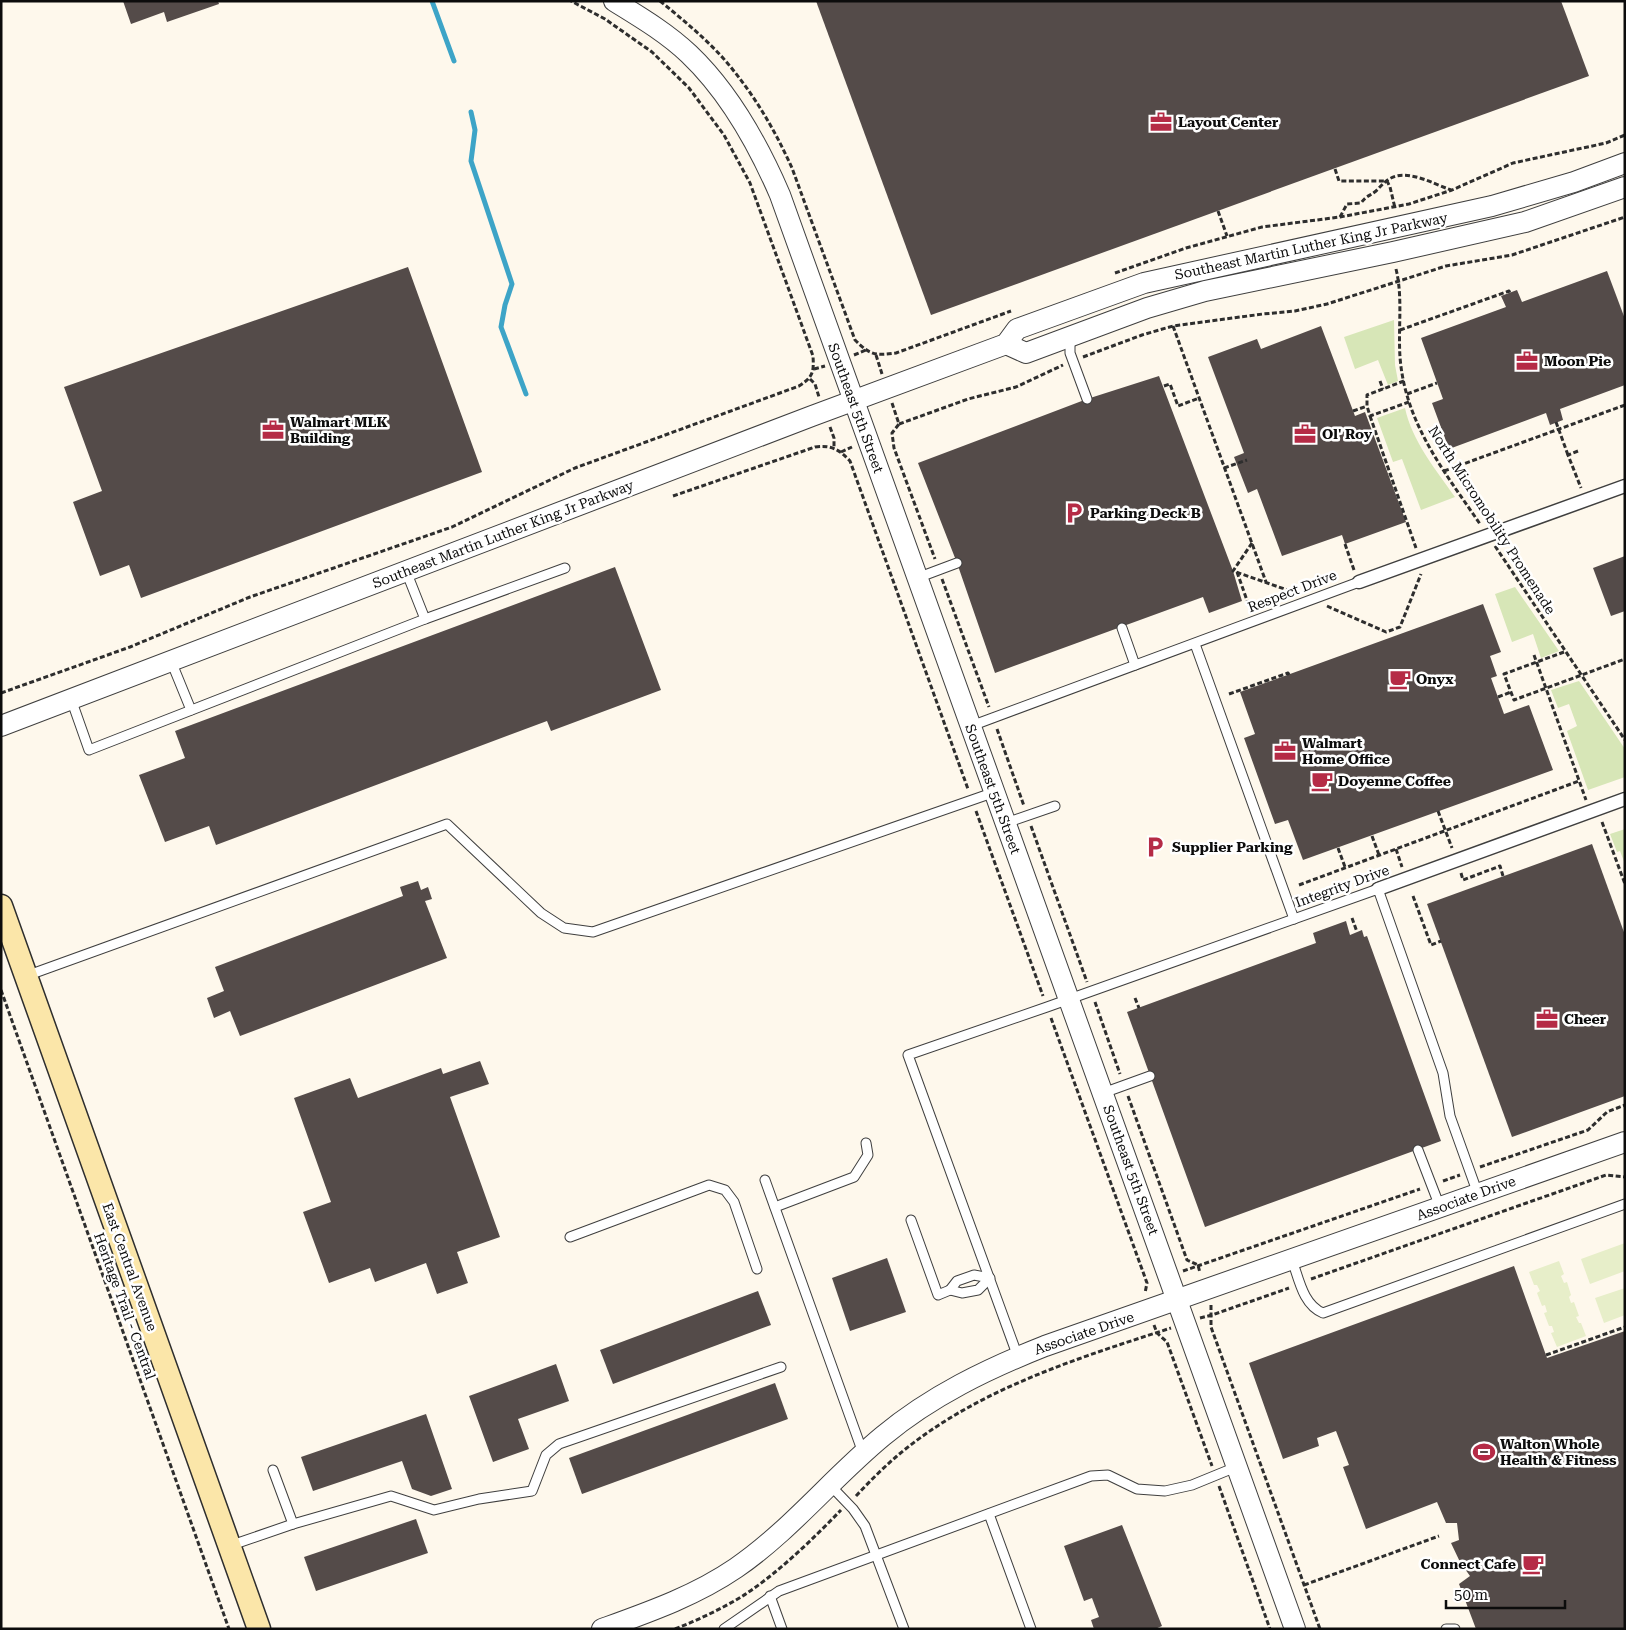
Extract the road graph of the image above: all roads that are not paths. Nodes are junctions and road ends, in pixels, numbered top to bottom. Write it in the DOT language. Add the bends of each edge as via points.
graph roads {
  1 [pos="614,1"];
  2 [pos="1625,163"];
  3 [pos="1625,187"];
  4 [pos="1070,337"];
  5 [pos="1006,344"];
  6 [pos="1087,399"];
  7 [pos="854,400"];
  8 [pos="1625,486"];
  9 [pos="957,563"];
  10 [pos="565,568"];
  11 [pos="406,571"];
  12 [pos="918,578"];
  13 [pos="1359,582"];
  14 [pos="425,619"];
  15 [pos="1122,628"];
  16 [pos="1195,644"];
  17 [pos="171,661"];
  18 [pos="1135,664"];
  19 [pos="71,699"];
  20 [pos="191,710"];
  21 [pos="1,726"];
  22 [pos="971,726"];
  23 [pos="995,792"];
  24 [pos="1625,799"];
  25 [pos="1055,806"];
  26 [pos="1006,823"];
  27 [pos="1378,889"];
  28 [pos="1,906"];
  29 [pos="1294,919"];
  30 [pos="26,976"];
  31 [pos="1069,1000"];
  32 [pos="1150,1076"];
  33 [pos="1103,1093"];
  34 [pos="1625,1142"];
  35 [pos="866,1144"];
  36 [pos="1418,1150"];
  37 [pos="765,1180"];
  38 [pos="1478,1194"];
  39 [pos="1625,1204"];
  40 [pos="775,1206"];
  41 [pos="1440,1208"];
  42 [pos="911,1220"];
  43 [pos="570,1237"];
  44 [pos="1292,1260"];
  45 [pos="757,1270"];
  46 [pos="990,1278"];
  47 [pos="950,1290"];
  48 [pos="1178,1300"];
  49 [pos="1018,1357"];
  50 [pos="781,1367"];
  51 [pos="863,1453"];
  52 [pos="1236,1467"];
  53 [pos="273,1470"];
  54 [pos="830,1485"];
  55 [pos="989,1514"];
  56 [pos="293,1524"];
  57 [pos="229,1546"];
  58 [pos="877,1554"];
  59 [pos="770,1596"];
  60 [pos="259,1629"];
  61 [pos="602,1629"];
  62 [pos="724,1629"];
  63 [pos="782,1629"];
  64 [pos="904,1629"];
  65 [pos="1032,1629"];
  66 [pos="1295,1629"];
  67 [pos="1446,1629"];
  68 [pos="1455,1629"];
  1 -- 7 [label="street, Southeast 5th Street" via="662,31 689,54 710,76 745,125 780,195"];
  2 -- 5 [label="street, Southeast Martin Luther King Jr Parkway" via="1492,206 1144,282 1017,329"];
  3 -- 4 [label="street, Southeast Martin Luther King Jr Parkway" via="1525,222 1204,291"];
  4 -- 5 [label="street, Southeast Martin Luther King Jr Parkway" via="1026,353"];
  4 -- 6 [label="lane" via="1070,353"];
  5 -- 7 [label="street, Southeast Martin Luther King Jr Parkway"];
  7 -- 11 [label="street, Southeast Martin Luther King Jr Parkway"];
  7 -- 12 [label="street, Southeast 5th Street"];
  8 -- 13 [label="street, Respect Drive" via="1488,536 1422,554"];
  9 -- 12 [label="lane"];
  10 -- 14 [label="lane"];
  11 -- 14 [label="lane"];
  11 -- 17 [label="street, Southeast Martin Luther King Jr Parkway"];
  12 -- 22 [label="street, Southeast 5th Street"];
  13 -- 16 [label="lane, Respect Drive"];
  14 -- 20 [label="lane"];
  15 -- 18 [label="lane"];
  16 -- 18 [label="lane, Respect Drive"];
  16 -- 29 [label="lane"];
  17 -- 19 [label="street, Southeast Martin Luther King Jr Parkway"];
  17 -- 20 [label="lane"];
  18 -- 22 [label="lane, Respect Drive"];
  19 -- 20 [label="lane" via="89,750"];
  19 -- 21 [label="street, Southeast Martin Luther King Jr Parkway"];
  22 -- 23 [label="street, Southeast 5th Street"];
  23 -- 26 [label="street, Southeast 5th Street"];
  23 -- 30 [label="lane" via="593,932 564,928 541,913 447,824"];
  24 -- 27 [label="street, Integrity Drive"];
  25 -- 26 [label="lane"];
  26 -- 31 [label="street, Southeast 5th Street"];
  27 -- 29 [label="lane, Integrity Drive"];
  27 -- 38 [label="lane" via="1443,1073 1450,1116"];
  28 -- 30 [label="main road, East Central Avenue"];
  29 -- 31 [label="lane, Integrity Drive"];
  30 -- 57 [label="main road, East Central Avenue"];
  31 -- 33 [label="street, Southeast 5th Street"];
  31 -- 46 [label="lane, Integrity Drive" via="908,1055"];
  32 -- 33 [label="lane"];
  33 -- 48 [label="street, Southeast 5th Street"];
  34 -- 38 [label="street, Associate Drive"];
  35 -- 40 [label="lane" via="868,1155 854,1177"];
  36 -- 41 [label="lane"];
  37 -- 40 [label="lane"];
  38 -- 41 [label="street, Associate Drive"];
  39 -- 44 [label="lane" via="1323,1313 1308,1302"];
  40 -- 51 [label="lane"];
  41 -- 44 [label="street, Associate Drive"];
  42 -- 47 [label="lane" via="938,1295"];
  43 -- 45 [label="lane" via="709,1185 726,1190 734,1202"];
  44 -- 48 [label="street, Associate Drive"];
  46 -- 47 [label="lane" via="978,1290 962,1293"];
  46 -- 47 [label="lane" via="974,1275 957,1281"];
  46 -- 49 [label="lane"];
  48 -- 49 [label="street, Associate Drive"];
  48 -- 52 [label="street, Southeast 5th Street"];
  49 -- 51 [label="street, Associate Drive" via="944,1393"];
  50 -- 56 [label="lane" via="559,1444 546,1455 532,1491 434,1510 391,1496"];
  51 -- 54 [label="street, Associate Drive"];
  52 -- 55 [label="lane" via="1192,1485 1166,1491 1137,1489 1108,1475 1091,1476"];
  52 -- 66 [label="street, Southeast 5th Street"];
  53 -- 56 [label="lane"];
  54 -- 58 [label="lane" via="865,1526"];
  54 -- 61 [label="street, Associate Drive" via="737,1568 639,1619"];
  55 -- 58 [label="lane"];
  55 -- 65 [label="lane"];
  56 -- 57 [label="lane"];
  57 -- 60 [label="main road, East Central Avenue"];
  58 -- 59 [label="lane"];
  58 -- 64 [label="lane"];
  59 -- 62 [label="lane"];
  59 -- 63 [label="lane"];
  67 -- 68 [label="lane"];
}
